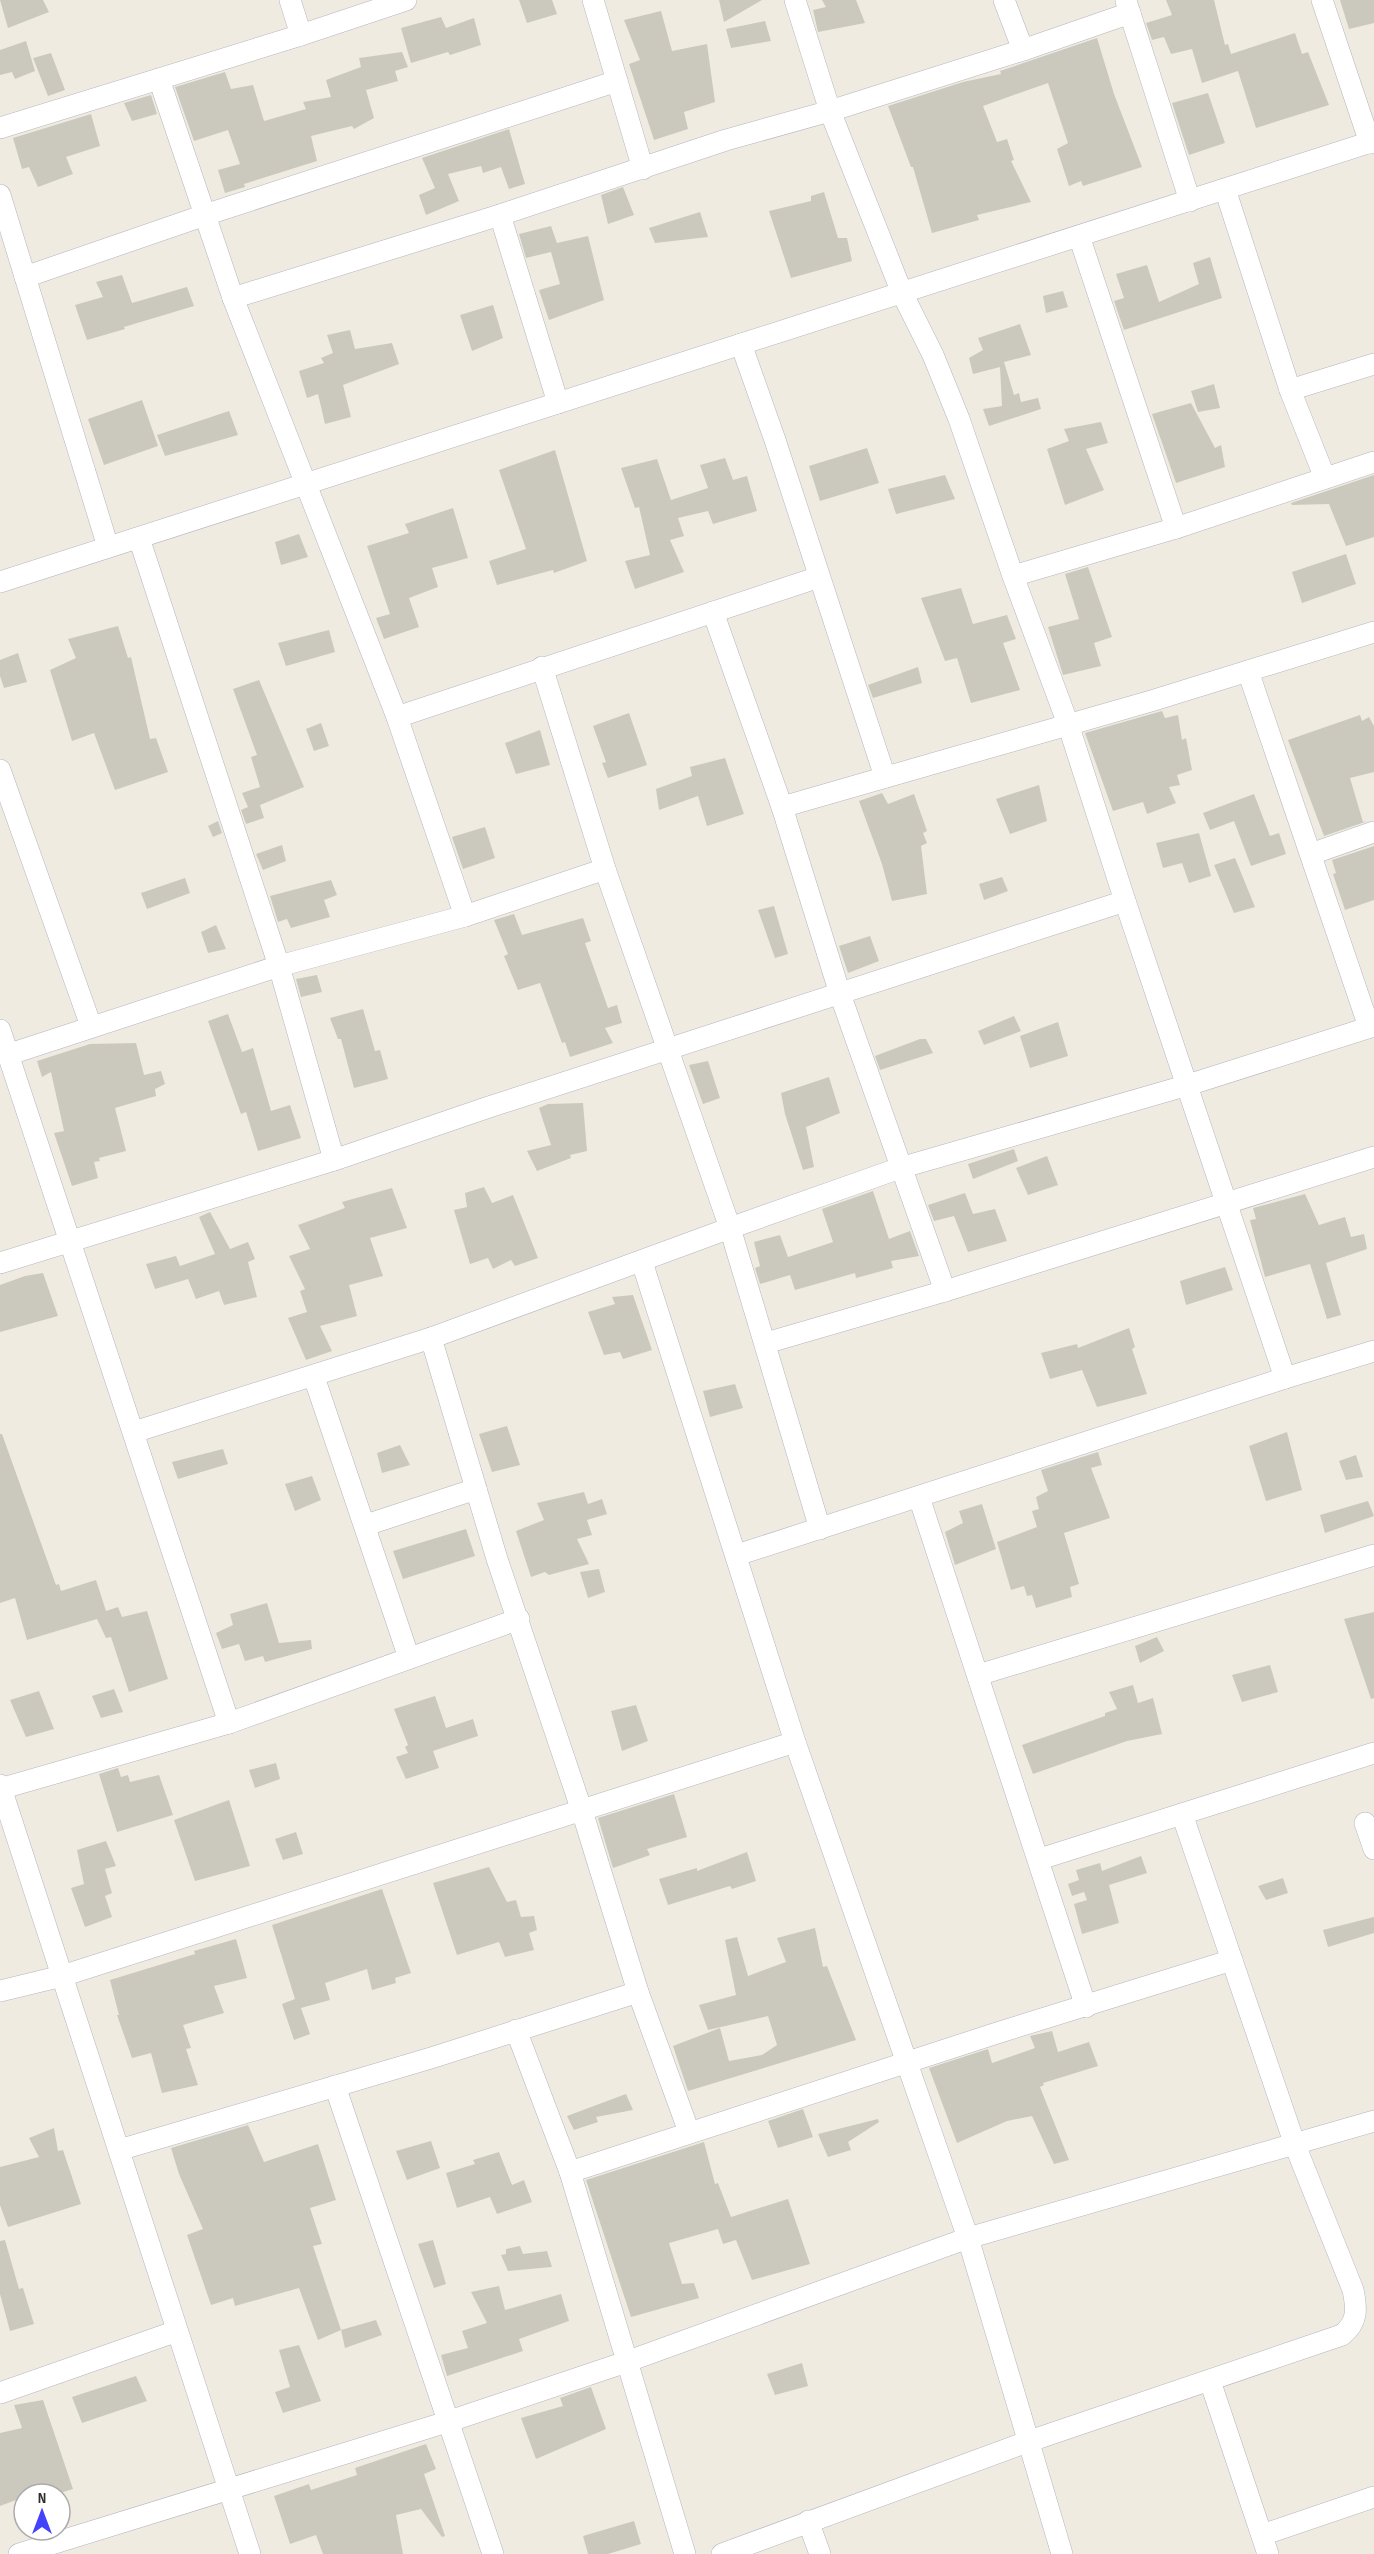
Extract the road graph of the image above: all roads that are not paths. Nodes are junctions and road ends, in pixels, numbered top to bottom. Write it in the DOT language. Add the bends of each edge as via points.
graph roads {
  1 [pos="290,0"];
  2 [pos="405,0"];
  3 [pos="593,0"];
  4 [pos="795,0"];
  5 [pos="1004,0"];
  6 [pos="1322,0"];
  7 [pos="1128,7"];
  8 [pos="301,35"];
  9 [pos="1023,50"];
  10 [pos="159,79"];
  11 [pos="617,81"];
  12 [pos="830,111"];
  13 [pos="0,128"];
  14 [pos="1372,142"];
  15 [pos="643,169"];
  16 [pos="1225,189"];
  17 [pos="0,195"];
  18 [pos="1190,201"];
  19 [pos="205,214"];
  20 [pos="500,214"];
  21 [pos="1078,236"];
  22 [pos="25,277"];
  23 [pos="902,293"];
  24 [pos="233,298"];
  25 [pos="741,344"];
  26 [pos="1374,364"];
  27 [pos="1290,390"];
  28 [pos="558,403"];
  29 [pos="1374,462"];
  30 [pos="1325,478"];
  31 [pos="306,484"];
  32 [pos="1176,528"];
  33 [pos="139,538"];
  34 [pos="108,548"];
  35 [pos="1013,576"];
  36 [pos="819,577"];
  37 [pos="0,582"];
  38 [pos="713,612"];
  39 [pos="1374,632"];
  40 [pos="542,667"];
  41 [pos="1248,670"];
  42 [pos="397,717"];
  43 [pos="1068,724"];
  44 [pos="0,770"];
  45 [pos="885,777"];
  46 [pos="782,807"];
  47 [pos="6,812"];
  48 [pos="1374,832"];
  49 [pos="1311,854"];
  50 [pos="605,869"];
  51 [pos="1125,902"];
  52 [pos="465,916"];
  53 [pos="279,966"];
  54 [pos="840,994"];
  55 [pos="91,1026"];
  56 [pos="1372,1026"];
  57 [pos="0,1030"];
  58 [pos="670,1050"];
  59 [pos="10,1054"];
  60 [pos="1188,1085"];
  61 [pos="1374,1157"];
  62 [pos="334,1160"];
  63 [pos="900,1168"];
  64 [pos="1226,1205"];
  65 [pos="730,1228"];
  66 [pos="71,1240"];
  67 [pos="642,1262"];
  68 [pos="0,1263"];
  69 [pos="945,1291"];
  70 [pos="431,1338"];
  71 [pos="766,1344"];
  72 [pos="1372,1358"];
  73 [pos="314,1377"];
  74 [pos="1285,1377"];
  75 [pos="134,1432"];
  76 [pos="476,1489"];
  77 [pos="920,1497"];
  78 [pos="366,1525"];
  79 [pos="820,1529"];
  80 [pos="737,1555"];
  81 [pos="1374,1555"];
  82 [pos="519,1619"];
  83 [pos="410,1658"];
  84 [pos="978,1675"];
  85 [pos="229,1723"];
  86 [pos="795,1742"];
  87 [pos="1374,1753"];
  88 [pos="0,1788"];
  89 [pos="582,1811"];
  90 [pos="1182,1814"];
  91 [pos="1365,1823"];
  92 [pos="1374,1849"];
  93 [pos="1040,1859"];
  94 [pos="1232,1960"];
  95 [pos="62,1976"];
  96 [pos="0,1991"];
  97 [pos="638,1992"];
  98 [pos="1086,2007"];
  99 [pos="516,2030"];
  100 [pos="906,2063"];
  101 [pos="335,2086"];
  102 [pos="1374,2121"];
  103 [pos="689,2132"];
  104 [pos="1295,2145"];
  105 [pos="119,2150"];
  106 [pos="570,2172"];
  107 [pos="968,2238"];
  108 [pos="177,2331"];
  109 [pos="626,2362"];
  110 [pos="1210,2381"];
  111 [pos="0,2393"];
  112 [pos="450,2421"];
  113 [pos="1027,2442"];
  114 [pos="229,2490"];
  115 [pos="1374,2497"];
  116 [pos="808,2521"];
  117 [pos="1265,2544"];
  118 [pos="67,2546"];
  119 [pos="19,2554"];
  120 [pos="250,2554"];
  121 [pos="493,2554"];
  122 [pos="686,2554"];
  123 [pos="722,2554"];
  124 [pos="820,2554"];
  125 [pos="1062,2554"];
  1 -- 8 [label="street"];
  2 -- 8 [label="street"];
  3 -- 11 [label="street"];
  4 -- 12 [label="street"];
  5 -- 9 [label="street"];
  6 -- 14 [label="street"];
  7 -- 9 [label="street"];
  7 -- 18 [label="street"];
  8 -- 10 [label="street"];
  9 -- 12 [label="street"];
  10 -- 13 [label="street"];
  10 -- 19 [label="street"];
  11 -- 15 [label="street"];
  11 -- 19 [label="street"];
  12 -- 15 [label="street" via="726,140"];
  12 -- 23 [label="street"];
  14 -- 16 [label="street"];
  15 -- 20 [label="street"];
  16 -- 18 [label="street"];
  16 -- 27 [label="street"];
  17 -- 22 [label="street"];
  18 -- 21 [label="street"];
  19 -- 22 [label="street"];
  19 -- 24 [label="street"];
  20 -- 24 [label="street"];
  20 -- 28 [label="street"];
  21 -- 23 [label="street"];
  21 -- 32 [label="street"];
  22 -- 34 [label="street"];
  23 -- 25 [label="street"];
  23 -- 35 [label="street" via="959,419"];
  24 -- 31 [label="street"];
  25 -- 28 [label="street"];
  25 -- 36 [label="street"];
  26 -- 27 [label="street"];
  27 -- 30 [label="street"];
  28 -- 31 [label="street"];
  29 -- 30 [label="street"];
  30 -- 32 [label="street"];
  31 -- 33 [label="street"];
  31 -- 42 [label="street"];
  32 -- 35 [label="street"];
  33 -- 34 [label="street"];
  33 -- 53 [label="street"];
  34 -- 37 [label="street"];
  35 -- 43 [label="street"];
  36 -- 38 [label="street"];
  36 -- 45 [label="street"];
  38 -- 40 [label="street"];
  38 -- 46 [label="street"];
  39 -- 41 [label="street"];
  40 -- 42 [label="street"];
  40 -- 50 [label="street"];
  41 -- 43 [label="street"];
  41 -- 49 [label="street"];
  42 -- 52 [label="street"];
  43 -- 45 [label="street"];
  43 -- 51 [label="street"];
  44 -- 47 [label="street"];
  45 -- 46 [label="street"];
  46 -- 54 [label="street"];
  47 -- 55 [label="street"];
  48 -- 49 [label="street"];
  49 -- 56 [label="street"];
  50 -- 52 [label="street"];
  50 -- 58 [label="street"];
  51 -- 54 [label="street"];
  51 -- 60 [label="street"];
  52 -- 53 [label="street"];
  53 -- 55 [label="street"];
  53 -- 62 [label="street"];
  54 -- 58 [label="street"];
  54 -- 63 [label="street"];
  55 -- 59 [label="street"];
  56 -- 60 [label="street"];
  57 -- 59 [label="street"];
  58 -- 62 [label="street"];
  58 -- 65 [label="street"];
  59 -- 66 [label="street"];
  60 -- 63 [label="street"];
  60 -- 64 [label="street"];
  61 -- 64 [label="street"];
  62 -- 66 [label="street"];
  63 -- 65 [label="street"];
  63 -- 69 [label="street"];
  64 -- 69 [label="street"];
  64 -- 74 [label="street"];
  65 -- 67 [label="street"];
  65 -- 71 [label="street"];
  66 -- 68 [label="street"];
  66 -- 75 [label="street"];
  67 -- 70 [label="street"];
  67 -- 80 [label="street"];
  69 -- 71 [label="street"];
  70 -- 73 [label="street"];
  70 -- 76 [label="street"];
  71 -- 79 [label="street"];
  72 -- 74 [label="street"];
  73 -- 75 [label="street"];
  73 -- 78 [label="street"];
  74 -- 77 [label="street"];
  75 -- 85 [label="street"];
  76 -- 78 [label="street"];
  76 -- 82 [label="street"];
  77 -- 79 [label="street"];
  77 -- 84 [label="street"];
  78 -- 83 [label="street"];
  79 -- 80 [label="street"];
  80 -- 86 [label="street"];
  81 -- 84 [label="street"];
  82 -- 83 [label="street"];
  82 -- 89 [label="street"];
  83 -- 85 [label="street"];
  84 -- 93 [label="street"];
  85 -- 88 [label="street"];
  86 -- 89 [label="street"];
  86 -- 100 [label="street"];
  87 -- 90 [label="street"];
  88 -- 95 [label="street"];
  89 -- 95 [label="street"];
  89 -- 97 [label="street"];
  90 -- 93 [label="street"];
  90 -- 94 [label="street"];
  91 -- 92 [label="street"];
  93 -- 98 [label="street"];
  94 -- 98 [label="street"];
  94 -- 104 [label="street"];
  95 -- 96 [label="street"];
  95 -- 105 [label="street"];
  97 -- 99 [label="street"];
  97 -- 103 [label="street"];
  98 -- 100 [label="street"];
  99 -- 101 [label="street"];
  99 -- 106 [label="street"];
  100 -- 103 [label="street"];
  100 -- 107 [label="street"];
  101 -- 105 [label="street"];
  101 -- 112 [label="street"];
  102 -- 104 [label="street"];
  103 -- 106 [label="street"];
  104 -- 107 [label="street"];
  104 -- 110 [label="street" via="1353,2290 1357,2310 1353,2326 1342,2335"];
  105 -- 108 [label="street"];
  106 -- 109 [label="street"];
  107 -- 109 [label="street"];
  107 -- 113 [label="street"];
  108 -- 111 [label="street"];
  108 -- 114 [label="street"];
  109 -- 112 [label="street"];
  109 -- 122 [label="street"];
  110 -- 113 [label="street"];
  110 -- 117 [label="street"];
  112 -- 114 [label="street"];
  112 -- 121 [label="street"];
  113 -- 116 [label="street"];
  113 -- 125 [label="street"];
  114 -- 118 [label="street"];
  114 -- 120 [label="street"];
  115 -- 117 [label="street"];
  116 -- 123 [label="street"];
  116 -- 124 [label="street"];
  118 -- 119 [label="street"];
}
